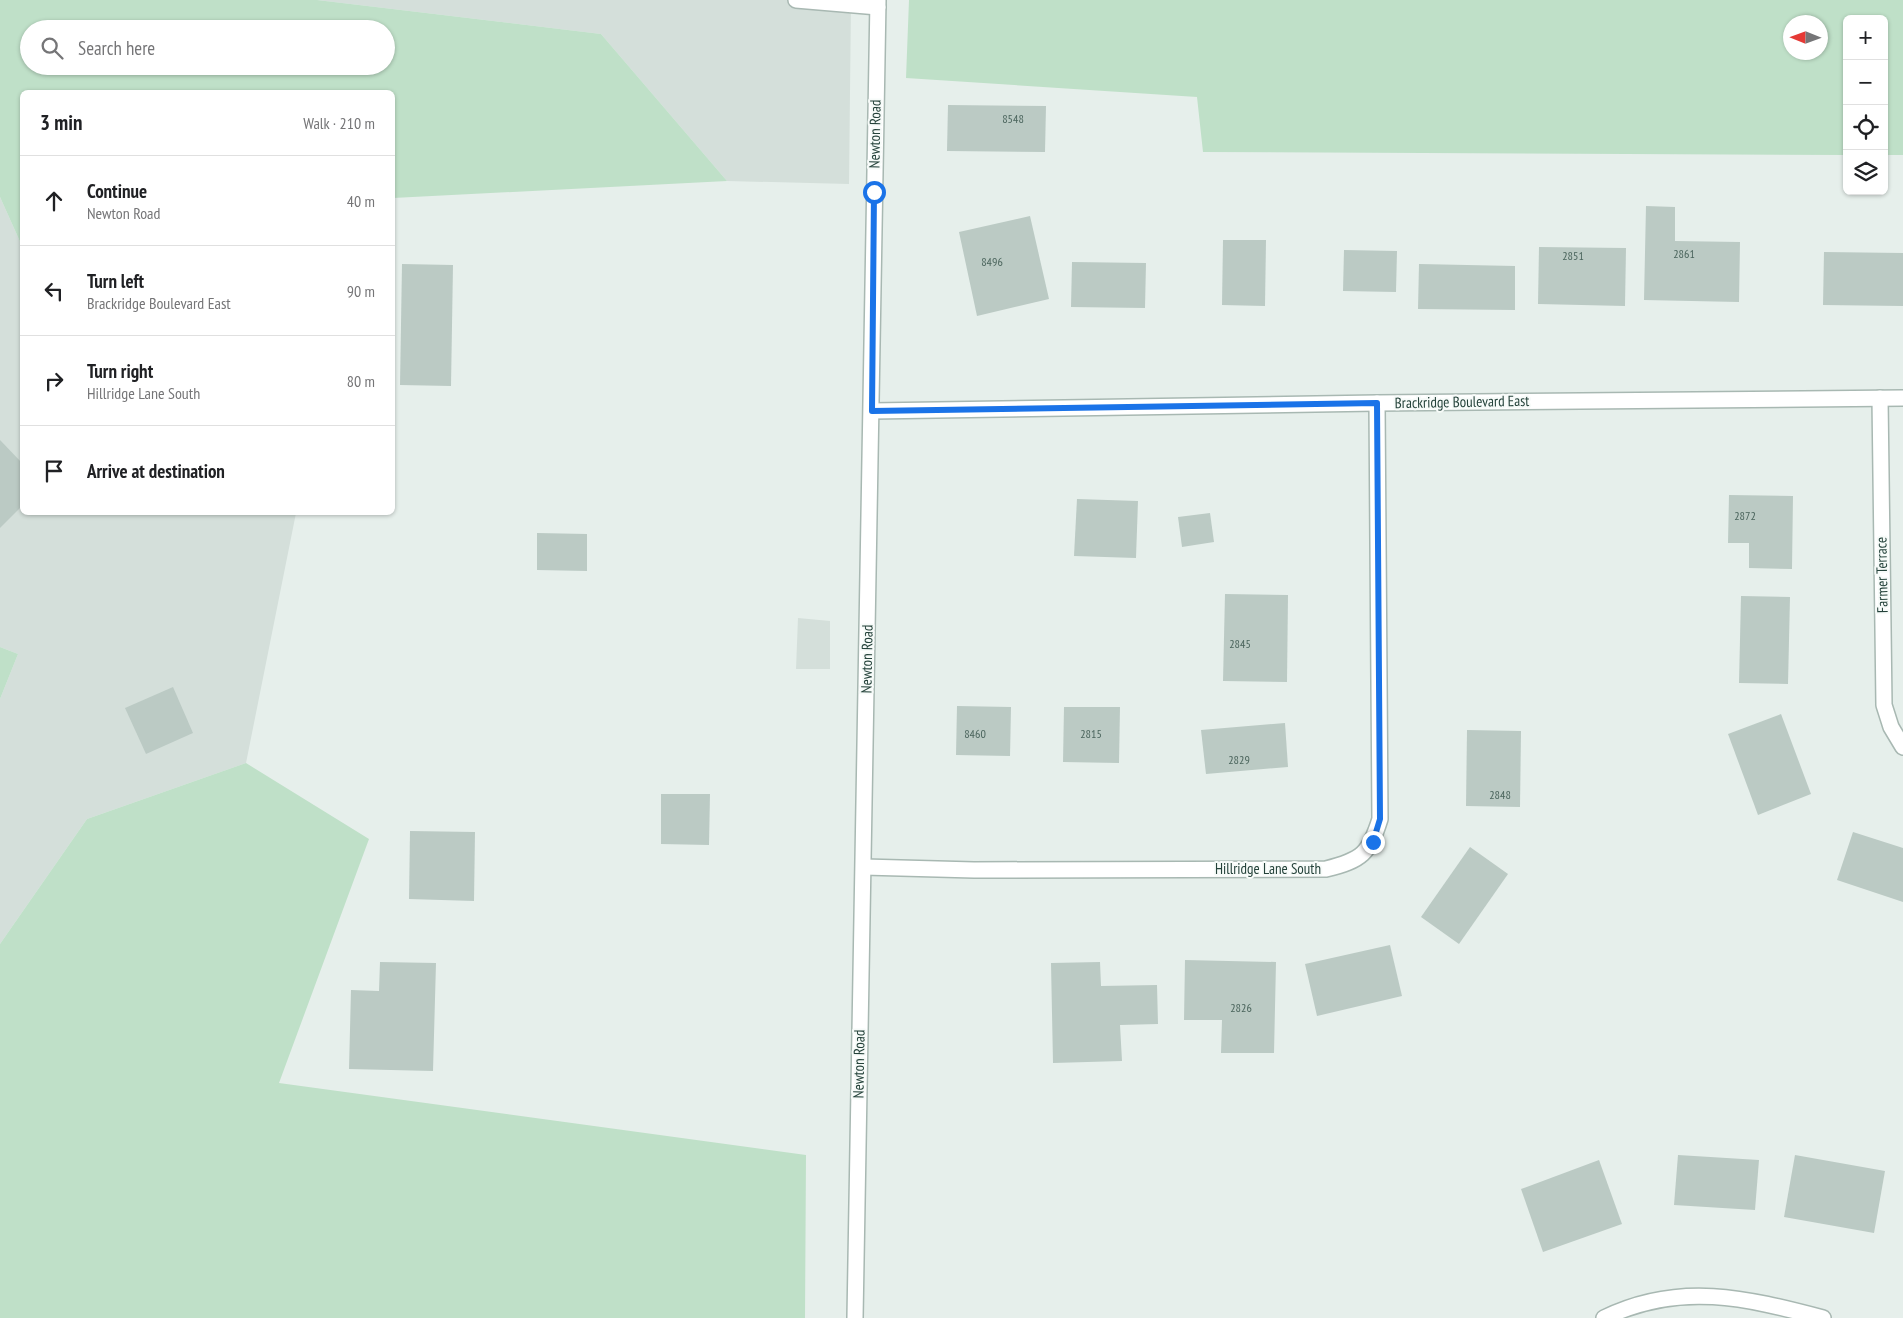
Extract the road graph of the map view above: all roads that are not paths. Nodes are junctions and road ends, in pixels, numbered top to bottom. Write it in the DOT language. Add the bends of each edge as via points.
graph roads {
  1 [pos="796,0"];
  2 [pos="878,4"];
  3 [pos="1880,398"];
  4 [pos="1903,398"];
  5 [pos="1377,403"];
  6 [pos="872,411"];
  7 [pos="1903,747"];
  8 [pos="864,867"];
  9 [pos="855,1318"];
  10 [pos="1604,1318"];
  11 [pos="1823,1318"];
  1 -- 2 [label="street"];
  2 -- 6 [label="street, Newton Road"];
  3 -- 4 [label="street, Brackridge Boulevard East"];
  3 -- 5 [label="street, Brackridge Boulevard East"];
  3 -- 7 [label="street, Farmer Terrace" via="1884,705 1891,727"];
  5 -- 6 [label="street, Brackridge Boulevard East"];
  5 -- 8 [label="street, Hillridge Lane South" via="1380,819 1373,842 1363,855 1326,869 974,870"];
  6 -- 8 [label="street, Newton Road"];
  8 -- 9 [label="street, Newton Road"];
  10 -- 11 [label="street" via="1654,1300 1691,1295 1730,1297"];
}
